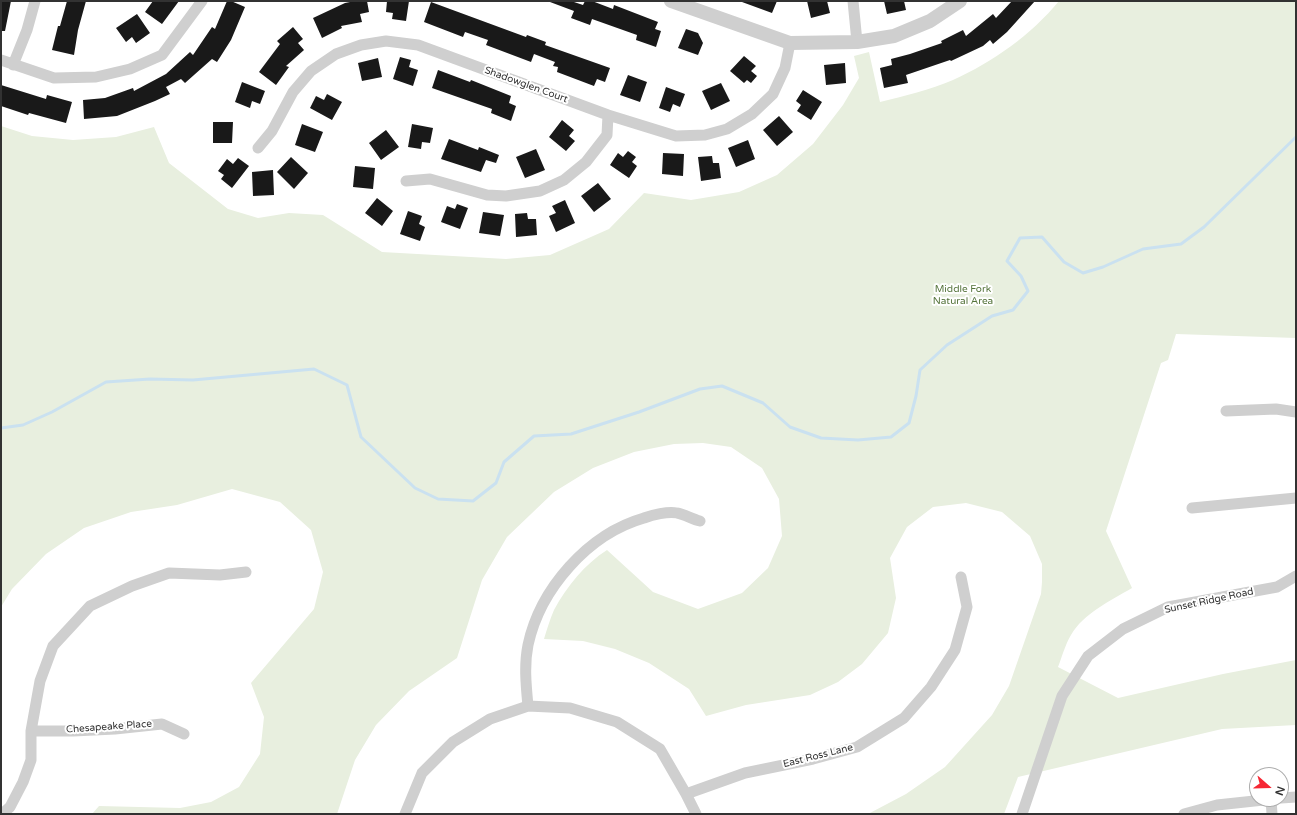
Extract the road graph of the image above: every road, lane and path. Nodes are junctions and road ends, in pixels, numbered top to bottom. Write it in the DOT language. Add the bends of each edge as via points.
graph roads {
  1 [pos="35,1"];
  2 [pos="202,1"];
  3 [pos="671,1"];
  4 [pos="853,1"];
  5 [pos="960,1"];
  6 [pos="857,42"];
  7 [pos="790,43"];
  8 [pos="1,60"];
  9 [pos="13,65"];
  10 [pos="608,115"];
  11 [pos="258,148"];
  12 [pos="406,182"];
  13 [pos="1226,411"];
  14 [pos="1296,412"];
  15 [pos="1296,498"];
  16 [pos="1192,508"];
  17 [pos="700,521"];
  18 [pos="246,572"];
  19 [pos="1296,576"];
  20 [pos="961,577"];
  21 [pos="528,706"];
  22 [pos="31,731"];
  23 [pos="184,734"];
  24 [pos="686,794"];
  25 [pos="1249,802"];
  26 [pos="2,814"];
  27 [pos="405,814"];
  28 [pos="696,814"];
  29 [pos="1022,814"];
  30 [pos="1184,814"];
  1 -- 9 [label="street"];
  2 -- 9 [label="street" via="162,55 130,69 96,77 54,78"];
  3 -- 7 [label="street"];
  4 -- 6 [label="street"];
  5 -- 6 [label="street" via="930,20 894,36"];
  6 -- 7 [label="street"];
  7 -- 10 [label="street, Shadowglen Court" via="785,68 773,94 752,114 727,129 705,135 676,136"];
  8 -- 9 [label="street"];
  10 -- 11 [label="street, Shadowglen Court" via="418,45 386,41 361,45 336,54 311,71 293,92 272,131"];
  10 -- 12 [label="street" via="607,135 586,162 564,180 540,191 506,196 487,195 430,179"];
  13 -- 14 [label="street" via="1276,408"];
  15 -- 16 [label="street"];
  17 -- 21 [label="street" via="676,513 653,515 631,521 593,544 568,567 550,591 536,619 528,645 525,670"];
  18 -- 22 [label="street" via="220,576 169,573 132,586 90,606 53,646 40,681"];
  19 -- 29 [label="street, Sunset Ridge Road" via="1277,587 1168,607 1123,629 1088,656 1062,696"];
  20 -- 24 [label="street, East Ross Lane" via="967,607 955,650 931,687 904,718 857,747 745,773"];
  21 -- 24 [label="street" via="570,708 617,722 660,749"];
  21 -- 27 [label="street" via="490,719 453,742 422,773"];
  22 -- 23 [label="street, Chesapeake Place" via="115,729 162,724"];
  22 -- 26 [label="street" via="31,760 10,807"];
  24 -- 28 [label="street"];
  25 -- 30 [label="street" via="1217,805"];
}
